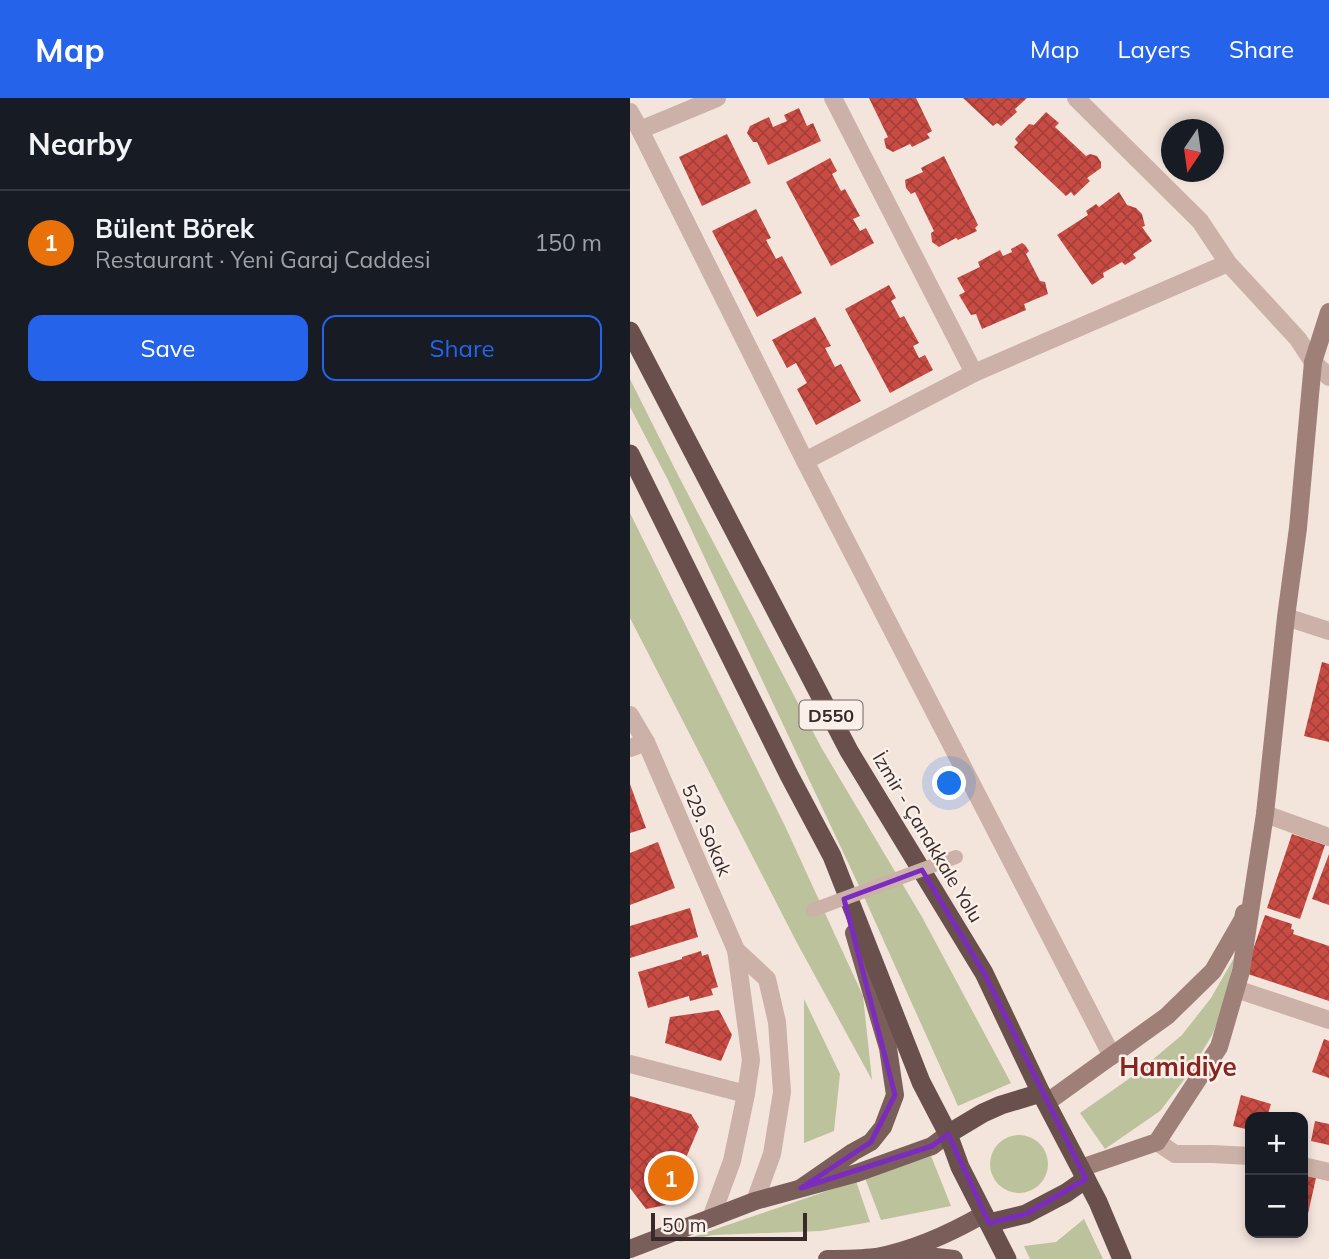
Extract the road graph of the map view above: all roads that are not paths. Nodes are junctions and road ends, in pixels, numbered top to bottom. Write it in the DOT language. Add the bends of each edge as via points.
graph roads {
  1 [pos="717,98"];
  2 [pos="833,98"];
  3 [pos="1076,98"];
  4 [pos="630,112"];
  5 [pos="640,130"];
  6 [pos="1228,263"];
  7 [pos="1329,312"];
  8 [pos="630,331"];
  9 [pos="1313,362"];
  10 [pos="974,373"];
  11 [pos="1329,377"];
  12 [pos="630,454"];
  13 [pos="805,461"];
  14 [pos="1286,617"];
  15 [pos="1329,631"];
  16 [pos="630,715"];
  17 [pos="638,745"];
  18 [pos="1265,814"];
  19 [pos="1329,837"];
  20 [pos="832,856"];
  21 [pos="956,857"];
  22 [pos="813,910"];
  23 [pos="736,950"];
  24 [pos="1236,989"];
  25 [pos="1329,1020"];
  26 [pos="1112,1056"];
  27 [pos="630,1064"];
  28 [pos="746,1094"];
  29 [pos="1043,1098"];
  30 [pos="948,1134"];
  31 [pos="1157,1142"];
  32 [pos="1245,1156"];
  33 [pos="1308,1167"];
  34 [pos="1329,1172"];
  35 [pos="1084,1174"];
  36 [pos="801,1188"];
  37 [pos="755,1201"];
  38 [pos="986,1218"];
  39 [pos="711,1219"];
  40 [pos="630,1249"];
  41 [pos="896,1252"];
  42 [pos="827,1259"];
  43 [pos="954,1259"];
  44 [pos="1007,1259"];
  45 [pos="1122,1259"];
  1 -- 5 [label="street"];
  2 -- 10 [label="street"];
  3 -- 6 [label="street" via="1200,220"];
  4 -- 5 [label="street"];
  5 -- 13 [label="street"];
  6 -- 9 [label="street" via="1298,339"];
  6 -- 10 [label="street"];
  7 -- 9 [label="main road"];
  8 -- 29 [label="highway, İzmir - Çanakkale Yolu / D550" via="849,751 984,973"];
  9 -- 11 [label="street"];
  9 -- 14 [label="main road"];
  10 -- 13 [label="street"];
  12 -- 20 [label="highway"];
  13 -- 26 [label="street"];
  14 -- 15 [label="street"];
  14 -- 18 [label="main road"];
  16 -- 17 [label="street, 529. Sokak"];
  17 -- 23 [label="street, 529. Sokak"];
  18 -- 19 [label="street"];
  18 -- 24 [label="main road"];
  18 -- 26 [label="main road" via="1243,919 1213,971 1167,1016"];
  20 -- 30 [label="highway" via="921,1082"];
  20 -- 36 [label="main road" via="888,1048 895,1095 883,1127 871,1142"];
  21 -- 22 [label="street, bridge"];
  23 -- 28 [label="street" via="751,1060"];
  23 -- 37 [label="street" via="767,979 777,1022 782,1092 772,1154"];
  24 -- 25 [label="street"];
  24 -- 31 [label="main road" via="1219,1047"];
  26 -- 29 [label="main road"];
  27 -- 28 [label="street"];
  28 -- 39 [label="street" via="732,1161"];
  29 -- 30 [label="highway" via="984,1112"];
  29 -- 35 [label="highway, İzmir - Çanakkale Yolu / D550"];
  30 -- 36 [label="main road" via="932,1146"];
  30 -- 38 [label="highway"];
  31 -- 32 [label="street" via="1175,1154"];
  31 -- 35 [label="main road"];
  33 -- 34 [label="street"];
  35 -- 38 [label="highway" via="1066,1193 1026,1214"];
  35 -- 45 [label="highway, İzmir - Çanakkale Yolu / D550"];
  36 -- 37 [label="main road"];
  37 -- 39 [label="main road"];
  38 -- 41 [label="main road"];
  38 -- 44 [label="highway"];
  39 -- 40 [label="main road"];
  41 -- 42 [label="main road"];
  41 -- 43 [label="main road"];
}
